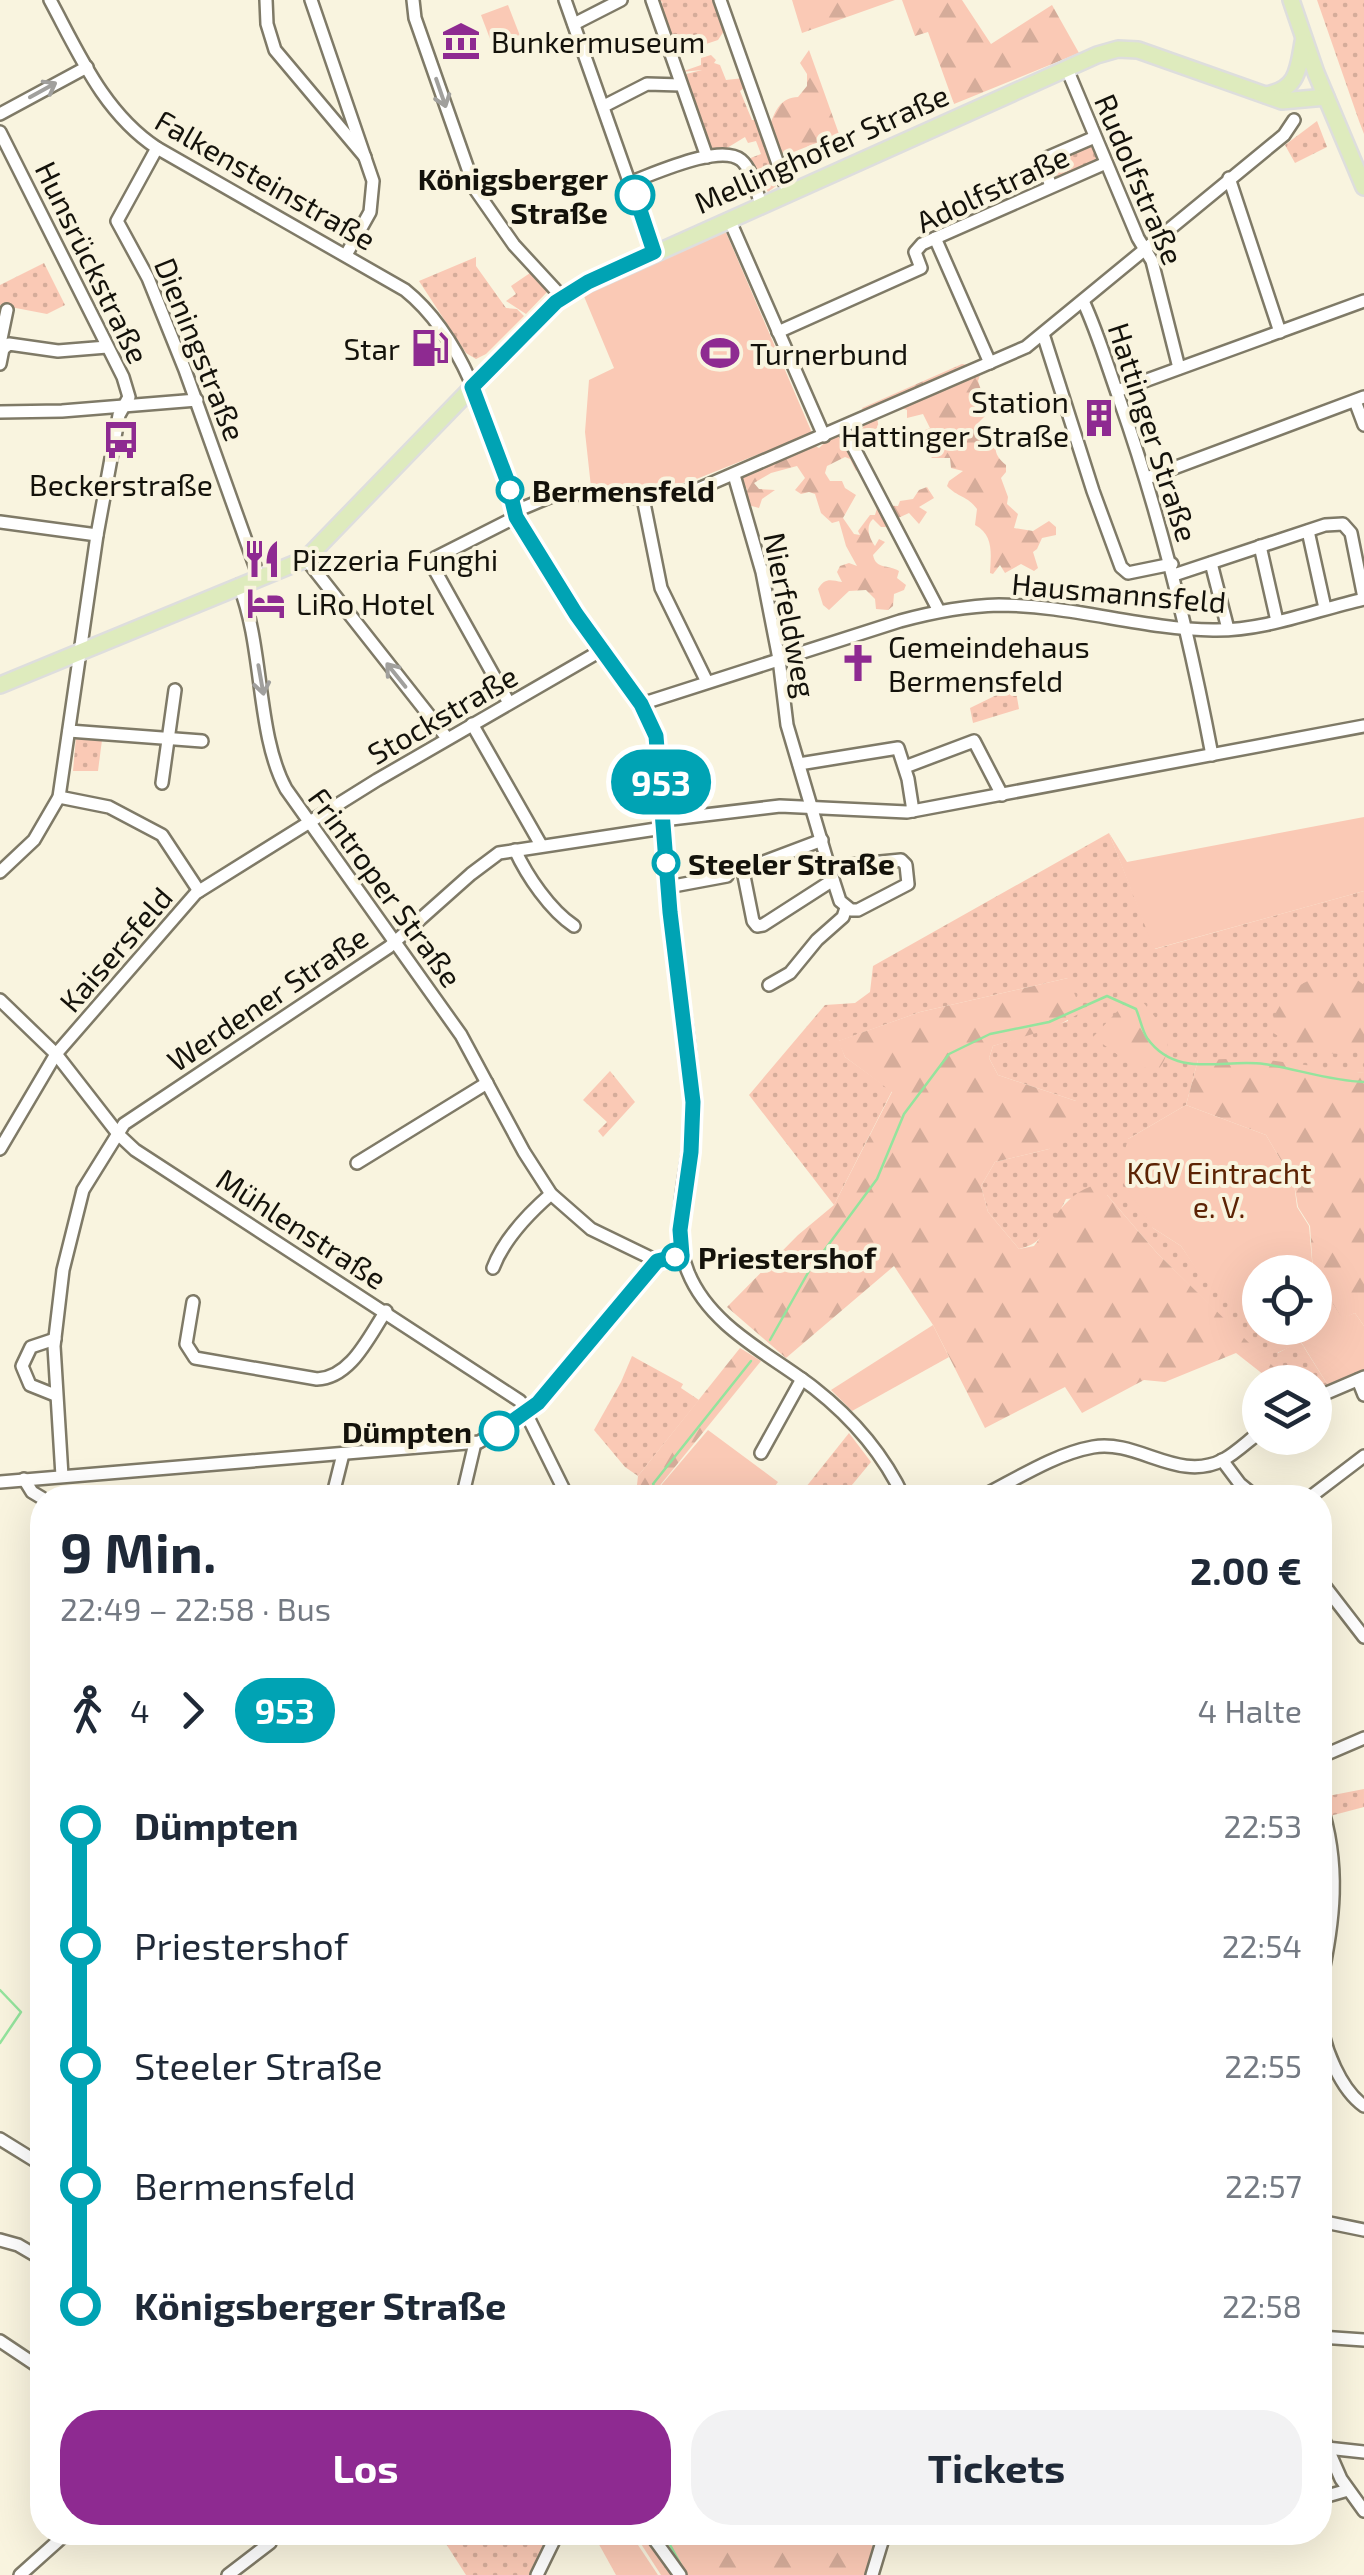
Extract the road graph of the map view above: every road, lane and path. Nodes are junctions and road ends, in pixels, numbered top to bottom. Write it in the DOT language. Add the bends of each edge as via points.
graph roads {
  1 [pos="50,0"];
  2 [pos="266,0"];
  3 [pos="311,0"];
  4 [pos="413,0"];
  5 [pos="565,0"];
  6 [pos="621,0"];
  7 [pos="720,0"];
  8 [pos="1291,0"];
  9 [pos="649,1"];
  10 [pos="574,24"];
  11 [pos="1304,38"];
  12 [pos="87,67"];
  13 [pos="1066,68"];
  14 [pos="681,84"];
  15 [pos="1284,90"];
  16 [pos="1265,95"];
  17 [pos="1326,97"];
  18 [pos="604,106"];
  19 [pos="0,114"];
  20 [pos="1294,120"];
  21 [pos="0,132"];
  22 [pos="1096,137"];
  23 [pos="157,148"];
  24 [pos="707,156"];
  25 [pos="365,157"];
  26 [pos="1106,163"];
  27 [pos="1229,178"];
  28 [pos="631,182"];
  29 [pos="1052,186"];
  30 [pos="1364,186"];
  31 [pos="788,192"];
  32 [pos="761,204"];
  33 [pos="729,219"];
  34 [pos="935,238"];
  35 [pos="1146,248"];
  36 [pos="654,252"];
  37 [pos="346,256"];
  38 [pos="943,258"];
  39 [pos="920,268"];
  40 [pos="562,297"];
  41 [pos="1083,301"];
  42 [pos="1364,301"];
  43 [pos="7,310"];
  44 [pos="778,332"];
  45 [pos="1280,332"];
  46 [pos="1043,334"];
  47 [pos="107,347"];
  48 [pos="3,348"];
  49 [pos="990,363"];
  50 [pos="0,364"];
  51 [pos="1179,368"];
  52 [pos="472,387"];
  53 [pos="1117,392"];
  54 [pos="1360,399"];
  55 [pos="197,400"];
  56 [pos="125,407"];
  57 [pos="0,412"];
  58 [pos="1364,425"];
  59 [pos="844,428"];
  60 [pos="824,436"];
  61 [pos="734,475"];
  62 [pos="1147,478"];
  63 [pos="643,498"];
  64 [pos="516,514"];
  65 [pos="0,522"];
  66 [pos="1308,531"];
  67 [pos="97,535"];
  68 [pos="1260,546"];
  69 [pos="306,559"];
  70 [pos="1211,562"];
  71 [pos="1173,569"];
  72 [pos="259,577"];
  73 [pos="240,585"];
  74 [pos="1364,598"];
  75 [pos="1325,608"];
  76 [pos="939,612"];
  77 [pos="1277,621"];
  78 [pos="1188,628"];
  79 [pos="1228,630"];
  80 [pos="602,650"];
  81 [pos="81,651"];
  82 [pos="779,659"];
  83 [pos="706,682"];
  84 [pos="0,685"];
  85 [pos="175,690"];
  86 [pos="508,703"];
  87 [pos="641,704"];
  88 [pos="472,724"];
  89 [pos="1364,726"];
  90 [pos="69,731"];
  91 [pos="169,736"];
  92 [pos="447,738"];
  93 [pos="202,740"];
  94 [pos="1212,755"];
  95 [pos="799,764"];
  96 [pos="905,768"];
  97 [pos="162,782"];
  98 [pos="1002,794"];
  99 [pos="59,796"];
  100 [pos="812,808"];
  101 [pos="913,811"];
  102 [pos="308,822"];
  103 [pos="663,824"];
  104 [pos="822,840"];
  105 [pos="541,845"];
  106 [pos="515,850"];
  107 [pos="0,872"];
  108 [pos="831,873"];
  109 [pos="727,876"];
  110 [pos="668,887"];
  111 [pos="199,891"];
  112 [pos="846,908"];
  113 [pos="574,926"];
  114 [pos="395,940"];
  115 [pos="769,985"];
  116 [pos="0,1000"];
  117 [pos="56,1054"];
  118 [pos="487,1083"];
  119 [pos="118,1135"];
  120 [pos="0,1149"];
  121 [pos="356,1163"];
  122 [pos="551,1194"];
  123 [pos="682,1255"];
  124 [pos="657,1261"];
  125 [pos="493,1268"];
  126 [pos="192,1302"];
  127 [pos="386,1311"];
  128 [pos="55,1338"];
  129 [pos="802,1379"];
  130 [pos="1361,1379"];
  131 [pos="1332,1391"];
  132 [pos="55,1395"];
  133 [pos="1364,1395"];
  134 [pos="528,1413"];
  135 [pos="475,1443"];
  136 [pos="1242,1445"];
  137 [pos="761,1453"];
  138 [pos="343,1454"];
  139 [pos="1364,1458"];
  140 [pos="1222,1460"];
  141 [pos="62,1476"];
  142 [pos="24,1479"];
  143 [pos="0,1482"];
  144 [pos="335,1485"];
  145 [pos="465,1485"];
  146 [pos="562,1485"];
  147 [pos="898,1485"];
  148 [pos="1006,1485"];
  149 [pos="1241,1485"];
  150 [pos="1326,1485"];
  151 [pos="30,1489"];
  152 [pos="1332,1596"];
  153 [pos="1364,1637"];
  154 [pos="1364,1738"];
  155 [pos="1332,1752"];
  156 [pos="1332,1853"];
  157 [pos="1332,1934"];
  158 [pos="1332,2057"];
  159 [pos="1364,2106"];
  160 [pos="0,2140"];
  161 [pos="30,2158"];
  162 [pos="1332,2223"];
  163 [pos="1364,2230"];
  164 [pos="0,2240"];
  165 [pos="30,2252"];
  166 [pos="1332,2338"];
  167 [pos="1364,2340"];
  168 [pos="0,2341"];
  169 [pos="30,2361"];
  170 [pos="1332,2449"];
  171 [pos="1364,2452"];
  172 [pos="1332,2459"];
  173 [pos="1348,2490"];
  174 [pos="1332,2495"];
  175 [pos="1364,2510"];
  176 [pos="53,2545"];
  177 [pos="260,2545"];
  178 [pos="552,2545"];
  179 [pos="658,2545"];
  180 [pos="882,2545"];
  181 [pos="678,2572"];
  182 [pos="20,2575"];
  183 [pos="228,2575"];
  184 [pos="537,2575"];
  185 [pos="872,2575"];
  1 -- 12 [label="street, Falkensteinstraße"];
  2 -- 25 [label="street" via="275,50"];
  3 -- 25 [label="street"];
  4 -- 40 [label="street, one-way" via="475,188 514,245"];
  5 -- 10 [label="street"];
  6 -- 10 [label="street"];
  7 -- 31 [label="street"];
  8 -- 11 [label="main road"];
  9 -- 14 [label="street"];
  10 -- 18 [label="street"];
  11 -- 15 [label="main road" via="1298,72"];
  11 -- 17 [label="main road"];
  19 -- 12 [label="street, one-way"];
  12 -- 23 [label="street, Falkensteinstraße" via="120,118"];
  13 -- 16 [label="main road, Mellinghofer Straße" via="1127,48"];
  13 -- 22 [label="street, Rudolfstraße"];
  13 -- 31 [label="main road, Mellinghofer Straße"];
  14 -- 18 [label="street" via="647,84"];
  14 -- 24 [label="street"];
  15 -- 16 [label="main road"];
  15 -- 17 [label="main road" via="1312,85"];
  16 -- 17 [label="main road, Mellinghofer Straße" via="1292,101"];
  17 -- 30 [label="main road"];
  18 -- 28 [label="street"];
  20 -- 27 [label="street" via="1284,136"];
  21 -- 47 [label="street, Hunsrückstraße"];
  22 -- 26 [label="street, Rudolfstraße"];
  22 -- 29 [label="street" via="1044,159"];
  23 -- 37 [label="street, Falkensteinstraße"];
  23 -- 55 [label="street, Dieningstraße" via="117,221 148,278"];
  24 -- 28 [label="street"];
  24 -- 32 [label="street" via="742,160"];
  25 -- 37 [label="street" via="372,206"];
  26 -- 29 [label="street, Adolfstraße"];
  26 -- 35 [label="street, Rudolfstraße"];
  27 -- 35 [label="street"];
  27 -- 45 [label="street"];
  28 -- 36 [label="street"];
  29 -- 34 [label="street, Adolfstraße"];
  31 -- 32 [label="main road, Mellinghofer Straße"];
  32 -- 33 [label="main road, Mellinghofer Straße"];
  33 -- 36 [label="main road, Mellinghofer Straße"];
  33 -- 44 [label="street"];
  34 -- 38 [label="street"];
  34 -- 39 [label="street, Adolfstraße" via="916,248"];
  35 -- 41 [label="street"];
  35 -- 51 [label="street, Rudolfstraße"];
  36 -- 40 [label="main road, Mellinghofer Straße"];
  37 -- 52 [label="street, Falkensteinstraße" via="422,306"];
  38 -- 39 [label="street, Adolfstraße"];
  38 -- 49 [label="street"];
  39 -- 44 [label="street, Adolfstraße"];
  40 -- 52 [label="main road, Mellinghofer Straße"];
  41 -- 46 [label="street"];
  41 -- 53 [label="street, Hattinger Straße"];
  42 -- 45 [label="street"];
  43 -- 48 [label="street"];
  44 -- 60 [label="street"];
  45 -- 51 [label="street"];
  46 -- 49 [label="street"];
  46 -- 71 [label="street" via="1121,567"];
  47 -- 48 [label="street"];
  47 -- 56 [label="street, Hunsrückstraße" via="128,394"];
  48 -- 50 [label="street"];
  49 -- 59 [label="street"];
  51 -- 53 [label="street"];
  52 -- 64 [label="street, Falkensteinstraße"];
  52 -- 69 [label="main road, Mellinghofer Straße"];
  53 -- 62 [label="street, Hattinger Straße"];
  54 -- 58 [label="street"];
  54 -- 62 [label="street"];
  55 -- 56 [label="street"];
  55 -- 72 [label="street, Dieningstraße"];
  56 -- 57 [label="street"];
  56 -- 67 [label="street, Hunsrückstraße"];
  59 -- 60 [label="street"];
  59 -- 76 [label="street"];
  60 -- 61 [label="street"];
  61 -- 63 [label="street" via="688,492"];
  61 -- 82 [label="street, Nierfeldweg" via="760,560"];
  62 -- 71 [label="street, Hattinger Straße"];
  63 -- 64 [label="street" via="560,494"];
  63 -- 83 [label="street" via="662,592"];
  64 -- 80 [label="street, Falkensteinstraße"];
  64 -- 86 [label="street" via="432,562"];
  65 -- 67 [label="street"];
  66 -- 68 [label="street"];
  66 -- 74 [label="street" via="1348,527"];
  66 -- 75 [label="street"];
  67 -- 81 [label="street, Hunsrückstraße"];
  68 -- 70 [label="street"];
  68 -- 77 [label="street"];
  69 -- 72 [label="main road, Mellinghofer Straße"];
  92 -- 69 [label="street, one-way"];
  70 -- 71 [label="street"];
  70 -- 79 [label="street"];
  71 -- 78 [label="street, Hattinger Straße"];
  72 -- 73 [label="main road, Mellinghofer Straße"];
  73 -- 81 [label="main road, Mellinghofer Straße"];
  73 -- 102 [label="street, Frintroper Straße, one-way" via="276,768"];
  74 -- 75 [label="street, Hausmannsfeld"];
  75 -- 77 [label="street, Hausmannsfeld"];
  76 -- 78 [label="street, Hausmannsfeld" via="1019,606"];
  76 -- 82 [label="street, Hausmannsfeld"];
  77 -- 79 [label="street, Hausmannsfeld"];
  78 -- 79 [label="street, Hausmannsfeld"];
  78 -- 94 [label="street, Hattinger Straße"];
  80 -- 86 [label="street, Stockstraße"];
  80 -- 87 [label="street, Falkensteinstraße"];
  81 -- 84 [label="main road, Mellinghofer Straße"];
  81 -- 90 [label="street, Hunsrückstraße"];
  82 -- 83 [label="street, Hausmannsfeld"];
  82 -- 95 [label="street, Nierfeldweg"];
  83 -- 87 [label="street, Hausmannsfeld"];
  85 -- 91 [label="street"];
  86 -- 88 [label="street, Stockstraße"];
  87 -- 103 [label="street, Falkensteinstraße" via="659,750"];
  88 -- 92 [label="street, Stockstraße"];
  88 -- 105 [label="street"];
  89 -- 94 [label="street"];
  90 -- 91 [label="street"];
  90 -- 99 [label="street, Hunsrückstraße"];
  91 -- 93 [label="street"];
  91 -- 97 [label="street"];
  92 -- 102 [label="street, Stockstraße"];
  94 -- 98 [label="street"];
  95 -- 96 [label="street" via="898,748"];
  95 -- 100 [label="street, Nierfeldweg"];
  96 -- 98 [label="street" via="974,740"];
  96 -- 101 [label="street"];
  98 -- 101 [label="street"];
  99 -- 107 [label="street" via="30,844"];
  99 -- 111 [label="street" via="110,807 162,835"];
  100 -- 101 [label="street"];
  100 -- 103 [label="street" via="765,807"];
  100 -- 104 [label="street, Nierfeldweg"];
  102 -- 111 [label="street, Kaisersfeld"];
  102 -- 114 [label="street, Frintroper Straße"];
  103 -- 105 [label="street, Werdener Straße"];
  103 -- 110 [label="street, Falkensteinstraße"];
  104 -- 108 [label="street, Nierfeldweg"];
  104 -- 108 [label="street" via="745,869 755,924 764,924"];
  105 -- 106 [label="street, Werdener Straße"];
  106 -- 113 [label="street"];
  106 -- 114 [label="street, Werdener Straße" via="476,870"];
  108 -- 112 [label="street, Nierfeldweg"];
  108 -- 112 [label="street" via="901,860 906,866 907,886 856,911"];
  109 -- 110 [label="street"];
  110 -- 123 [label="street, Falkensteinstraße" via="692,1082"];
  111 -- 117 [label="street, Kaisersfeld"];
  112 -- 115 [label="street" via="790,973"];
  114 -- 118 [label="street, Frintroper Straße"];
  114 -- 119 [label="street, Werdener Straße" via="126,1122"];
  116 -- 117 [label="street, Mühlenstraße"];
  117 -- 119 [label="street, Mühlenstraße"];
  117 -- 120 [label="street, Kaisersfeld"];
  118 -- 121 [label="street"];
  118 -- 122 [label="street, Frintroper Straße"];
  119 -- 127 [label="street, Mühlenstraße"];
  119 -- 128 [label="street, Werdener Straße" via="78,1204"];
  122 -- 124 [label="street, Frintroper Straße" via="591,1229"];
  122 -- 125 [label="street" via="499,1252"];
  123 -- 124 [label="street"];
  123 -- 129 [label="street" via="710,1308"];
  124 -- 134 [label="street"];
  126 -- 127 [label="street" via="186,1344 195,1358 317,1380 350,1363"];
  127 -- 134 [label="street, Mühlenstraße" via="520,1401"];
  128 -- 132 [label="street, Werdener Straße"];
  128 -- 132 [label="street" via="29,1348 22,1366 29,1384"];
  129 -- 137 [label="street"];
  129 -- 147 [label="street" via="847,1416"];
  130 -- 131 [label="street"];
  130 -- 133 [label="street"];
  132 -- 141 [label="street, Werdener Straße"];
  134 -- 135 [label="street"];
  134 -- 146 [label="street, Mühlenstraße"];
  135 -- 138 [label="street"];
  135 -- 145 [label="street"];
  136 -- 140 [label="street"];
  138 -- 141 [label="street"];
  138 -- 144 [label="street"];
  139 -- 150 [label="street"];
  140 -- 148 [label="street" via="1185,1466 1134,1449 1092,1447"];
  140 -- 149 [label="street"];
  141 -- 142 [label="street"];
  142 -- 143 [label="street"];
  142 -- 151 [label="street"];
  152 -- 153 [label="street"];
  154 -- 155 [label="street"];
  156 -- 157 [label="street"];
  158 -- 159 [label="street" via="1350,2094"];
  160 -- 161 [label="street"];
  162 -- 163 [label="street"];
  164 -- 165 [label="street"];
  166 -- 167 [label="street"];
  168 -- 169 [label="street"];
  170 -- 171 [label="street"];
  172 -- 173 [label="street"];
  173 -- 174 [label="street"];
  173 -- 175 [label="street"];
  176 -- 182 [label="street"];
  177 -- 183 [label="street"];
  178 -- 184 [label="street"];
  179 -- 181 [label="street"];
  180 -- 185 [label="street"];
}
